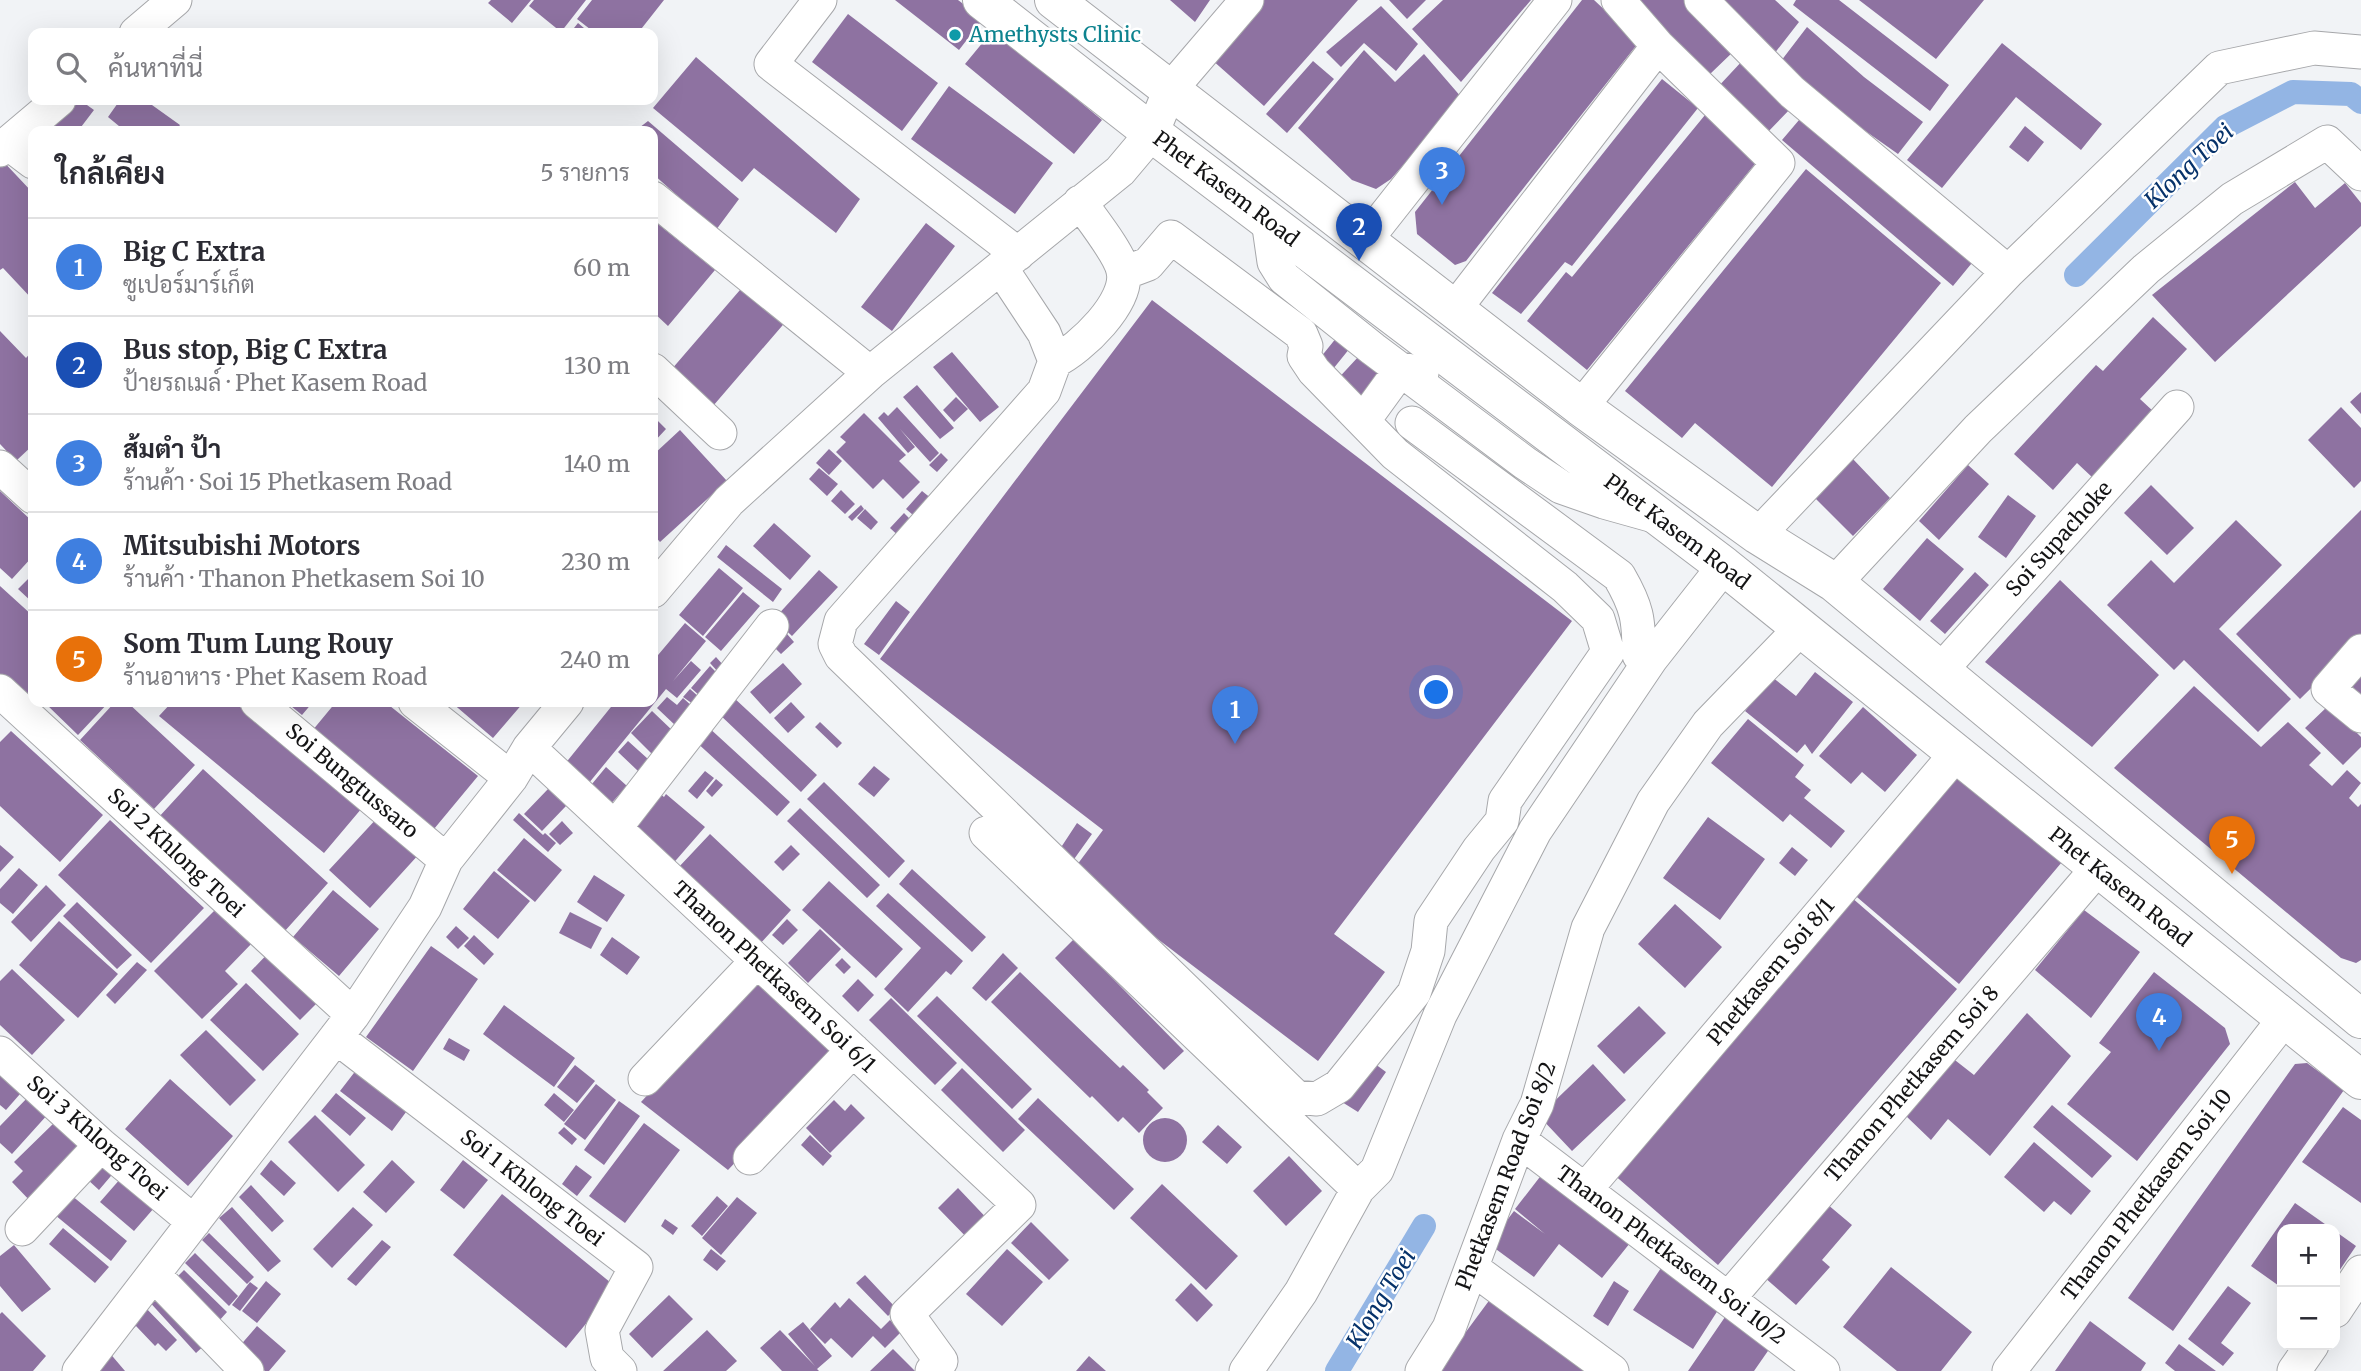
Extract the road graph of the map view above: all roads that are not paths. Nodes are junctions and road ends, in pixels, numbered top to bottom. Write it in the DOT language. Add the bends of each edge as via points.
graph roads {
  1 [pos="176,0"];
  2 [pos="820,0"];
  3 [pos="982,0"];
  4 [pos="1054,0"];
  5 [pos="1247,0"];
  6 [pos="1555,0"];
  7 [pos="1618,0"];
  8 [pos="1701,0"];
  9 [pos="142,28"];
  10 [pos="1658,46"];
  11 [pos="2361,52"];
  12 [pos="1170,90"];
  13 [pos="55,105"];
  14 [pos="36,126"];
  15 [pos="1152,133"];
  16 [pos="28,136"];
  17 [pos="14,152"];
  18 [pos="2361,174"];
  19 [pos="658,202"];
  20 [pos="1080,202"];
  21 [pos="1268,220"];
  22 [pos="1365,241"];
  23 [pos="1009,261"];
  24 [pos="2008,272"];
  25 [pos="1124,273"];
  26 [pos="1454,310"];
  27 [pos="1055,361"];
  28 [pos="1401,369"];
  29 [pos="870,373"];
  30 [pos="658,375"];
  31 [pos="1480,382"];
  32 [pos="1581,407"];
  33 [pos="2177,407"];
  34 [pos="1364,420"];
  35 [pos="1412,423"];
  36 [pos="720,433"];
  37 [pos="1459,458"];
  38 [pos="0,467"];
  39 [pos="1439,488"];
  40 [pos="28,492"];
  41 [pos="1656,516"];
  42 [pos="1758,535"];
  43 [pos="1724,566"];
  44 [pos="1835,583"];
  45 [pos="658,585"];
  46 [pos="772,626"];
  47 [pos="1801,628"];
  48 [pos="2361,651"];
  49 [pos="1632,653"];
  50 [pos="1941,670"];
  51 [pos="5,706"];
  52 [pos="263,707"];
  53 [pos="421,707"];
  54 [pos="563,707"];
  55 [pos="2361,716"];
  56 [pos="529,748"];
  57 [pos="1956,754"];
  58 [pos="510,778"];
  59 [pos="614,828"];
  60 [pos="986,833"];
  61 [pos="446,860"];
  62 [pos="2097,869"];
  63 [pos="757,961"];
  64 [pos="2285,1018"];
  65 [pos="2361,1018"];
  66 [pos="344,1026"];
  67 [pos="853,1050"];
  68 [pos="0,1053"];
  69 [pos="2354,1060"];
  70 [pos="645,1079"];
  71 [pos="1519,1140"];
  72 [pos="101,1145"];
  73 [pos="750,1158"];
  74 [pos="1357,1189"];
  75 [pos="1585,1190"];
  76 [pos="194,1222"];
  77 [pos="22,1229"];
  78 [pos="1472,1268"];
  79 [pos="2361,1272"];
  80 [pos="154,1275"];
  81 [pos="1728,1299"];
  82 [pos="2340,1304"];
  83 [pos="2309,1350"];
  84 [pos="79,1371"];
  85 [pos="247,1371"];
  86 [pos="620,1371"];
  87 [pos="932,1371"];
  88 [pos="1246,1371"];
  89 [pos="1422,1371"];
  90 [pos="1612,1371"];
  91 [pos="1823,1371"];
  92 [pos="2009,1371"];
  93 [pos="2294,1371"];
  1 -- 9 [label="street"];
  2 -- 23 [label="street" via="771,64"];
  3 -- 15 [label="main road, Phet Kasem Road"];
  4 -- 12 [label="main road, Phet Kasem Road"];
  5 -- 12 [label="street"];
  6 -- 22 [label="street"];
  7 -- 10 [label="street"];
  8 -- 24 [label="street" via="1792,92"];
  10 -- 26 [label="street"];
  10 -- 32 [label="street" via="1778,163"];
  11 -- 24 [label="street" via="2314,48 2219,68"];
  12 -- 15 [label="street"];
  12 -- 22 [label="main road, Phet Kasem Road"];
  13 -- 14 [label="street"];
  15 -- 20 [label="street" via="1120,171"];
  15 -- 21 [label="main road, Phet Kasem Road"];
  16 -- 17 [label="street"];
  18 -- 44 [label="street" via="2327,142 2232,199 2147,269 1978,429"];
  19 -- 29 [label="street"];
  20 -- 23 [label="street"];
  20 -- 25 [label="street"];
  21 -- 28 [label="street" via="1274,262 1284,278"];
  21 -- 31 [label="main road, Phet Kasem Road"];
  22 -- 26 [label="main road, Phet Kasem Road"];
  23 -- 27 [label="street"];
  23 -- 29 [label="street"];
  24 -- 42 [label="street"];
  25 -- 27 [label="street" via="1119,296 1103,321"];
  25 -- 34 [label="street" via="1148,264 1171,237 1301,334 1304,356 1314,372"];
  26 -- 32 [label="main road, Phet Kasem Road"];
  27 -- 49 [label="street" via="1044,391 841,621 835,644 841,656 1296,1097 1317,1099 1339,1086 1413,993 1428,951 1431,920 1502,821 1505,801 1608,652"];
  28 -- 31 [label="street"];
  28 -- 34 [label="street"];
  28 -- 41 [label="street" via="1561,487"];
  29 -- 45 [label="street" via="729,501"];
  30 -- 36 [label="street"];
  31 -- 41 [label="main road, Phet Kasem Road"];
  32 -- 42 [label="main road, Phet Kasem Road"];
  33 -- 50 [label="street, Soi Supachoke"];
  34 -- 39 [label="street" via="1395,454"];
  35 -- 37 [label="street"];
  37 -- 39 [label="street"];
  37 -- 49 [label="street" via="1619,576 1634,601 1639,627"];
  38 -- 40 [label="street"];
  39 -- 49 [label="street" via="1565,587"];
  41 -- 43 [label="main road, Phet Kasem Road"];
  42 -- 44 [label="main road, Phet Kasem Road"];
  43 -- 47 [label="main road, Phet Kasem Road"];
  43 -- 49 [label="street"];
  44 -- 50 [label="main road, Phet Kasem Road"];
  46 -- 59 [label="street"];
  47 -- 57 [label="main road, Phet Kasem Road"];
  47 -- 71 [label="street, Phetkasem Road Soi 8/2" via="1707,724 1653,802 1588,928 1538,1104"];
  48 -- 55 [label="street" via="2328,689"];
  49 -- 74 [label="street" via="1440,1015 1377,1170"];
  50 -- 65 [label="main road, Phet Kasem Road"];
  51 -- 66 [label="street, Soi 2 Khlong Toei"];
  52 -- 61 [label="street, Soi Bungtussaro"];
  53 -- 58 [label="street"];
  54 -- 56 [label="street"];
  56 -- 58 [label="street"];
  56 -- 59 [label="street, Thanon Phetkasem Soi 6/1"];
  57 -- 62 [label="main road, Phet Kasem Road"];
  57 -- 75 [label="street, Phetkasem Soi 8/1"];
  58 -- 61 [label="street"];
  59 -- 63 [label="street, Thanon Phetkasem Soi 6/1"];
  60 -- 74 [label="street"];
  61 -- 66 [label="street" via="425,907"];
  62 -- 64 [label="main road, Phet Kasem Road"];
  62 -- 81 [label="street, Thanon Phetkasem Soi 8"];
  63 -- 67 [label="street, Thanon Phetkasem Soi 6/1"];
  63 -- 70 [label="street"];
  64 -- 69 [label="main road, Phet Kasem Road"];
  64 -- 92 [label="street, Thanon Phetkasem Soi 10"];
  66 -- 76 [label="street"];
  66 -- 86 [label="street, Soi 1 Khlong Toei" via="635,1267 603,1330 607,1358"];
  67 -- 73 [label="street"];
  67 -- 87 [label="street, Thanon Phetkasem Soi 6/1" via="1019,1205 907,1314 941,1361"];
  68 -- 72 [label="street, Soi 3 Khlong Toei"];
  71 -- 75 [label="street, Thanon Phetkasem Soi 10/2"];
  71 -- 78 [label="street, Phetkasem Road Soi 8/2"];
  72 -- 76 [label="street, Soi 3 Khlong Toei"];
  72 -- 77 [label="street"];
  74 -- 88 [label="street" via="1301,1292"];
  75 -- 81 [label="street, Thanon Phetkasem Soi 10/2"];
  76 -- 80 [label="street"];
  78 -- 89 [label="street, Phetkasem Road Soi 8/2" via="1449,1328"];
  78 -- 90 [label="street"];
  79 -- 82 [label="street"];
  80 -- 84 [label="street"];
  80 -- 85 [label="street"];
  81 -- 91 [label="street, Thanon Phetkasem Soi 10/2"];
  83 -- 93 [label="street"];
}
